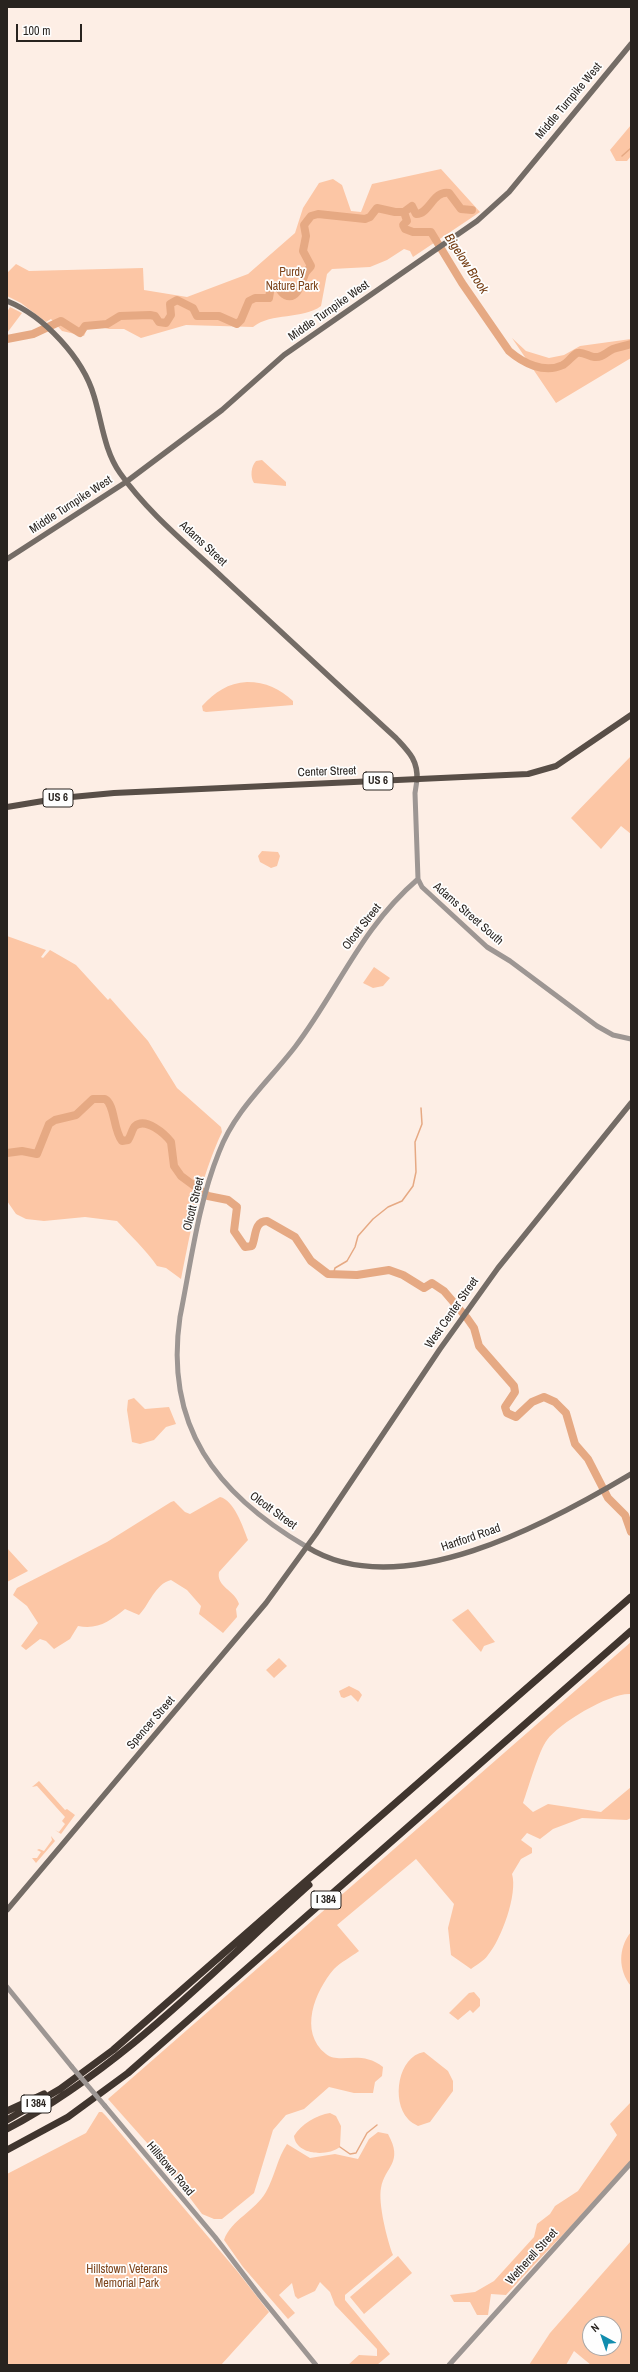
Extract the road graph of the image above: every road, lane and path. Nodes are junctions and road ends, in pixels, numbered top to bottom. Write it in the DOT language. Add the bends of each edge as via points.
graph roads {
  1 [pos="631,44"];
  2 [pos="7,301"];
  3 [pos="126,482"];
  4 [pos="7,559"];
  5 [pos="631,715"];
  6 [pos="417,780"];
  7 [pos="7,807"];
  8 [pos="418,880"];
  9 [pos="631,1039"];
  10 [pos="631,1103"];
  11 [pos="631,1474"];
  12 [pos="307,1547"];
  13 [pos="631,1597"];
  14 [pos="631,1631"];
  15 [pos="379,1819"];
  16 [pos="7,1910"];
  17 [pos="7,1987"];
  18 [pos="63,2087"];
  19 [pos="7,2110"];
  20 [pos="7,2120"];
  21 [pos="7,2129"];
  22 [pos="7,2150"];
  23 [pos="631,2162"];
  24 [pos="316,2365"];
  25 [pos="448,2365"];
  1 -- 3 [label="main road, Middle Turnpike West" via="504,197 477,221 284,356 222,410"];
  2 -- 3 [label="main road, Adams Street" via="24,310 72,353 90,384 109,454"];
  3 -- 4 [label="main road, Middle Turnpike West"];
  3 -- 6 [label="main road, Adams Street" via="173,532 396,738 415,758 418,768"];
  5 -- 6 [label="main road, Center Street / US 6" via="550,769 514,775"];
  6 -- 7 [label="main road, Center Street / US 6" via="114,792"];
  6 -- 8 [label="street, Adams Street South" via="414,793"];
  8 -- 9 [label="street, Adams Street South" via="424,889 487,947 510,961 597,1026 613,1035"];
  8 -- 12 [label="street, Olcott Street" via="367,934 294,1047 236,1118 219,1152 207,1186 177,1338 177,1377 183,1408 202,1453 224,1483 252,1510"];
  10 -- 12 [label="main road, West Center Street" via="517,1241 467,1310"];
  11 -- 12 [label="main road, Hartford Road" via="545,1522 450,1558 426,1564 344,1564"];
  12 -- 16 [label="main road, Spencer Street" via="230,1648 102,1795"];
  13 -- 15 [label="highway, I 384"];
  14 -- 22 [label="highway, I 384" via="128,2073 68,2116"];
  15 -- 18 [label="highway, I 384" via="124,2042"];
  15 -- 21 [label="highway" via="346,1853 115,2060 65,2096"];
  17 -- 24 [label="street, Hillstown Road, bridge" via="215,2237"];
  18 -- 19 [label="highway"];
  18 -- 20 [label="highway, I 384"];
  23 -- 25 [label="street, Wetherell Street"];
}
